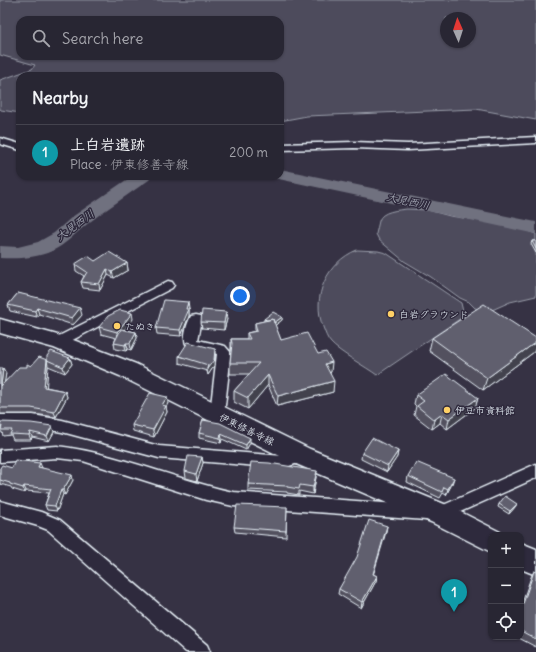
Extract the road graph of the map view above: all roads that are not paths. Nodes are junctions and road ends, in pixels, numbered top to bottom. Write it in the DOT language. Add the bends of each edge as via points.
graph roads {
  1 [pos="536,140"];
  2 [pos="0,141"];
  3 [pos="16,146"];
  4 [pos="284,147"];
  5 [pos="168,285"];
  6 [pos="196,320"];
  7 [pos="0,326"];
  8 [pos="58,342"];
  9 [pos="217,414"];
  10 [pos="0,421"];
  11 [pos="0,456"];
  12 [pos="302,456"];
  13 [pos="536,471"];
  14 [pos="0,508"];
  15 [pos="440,514"];
  16 [pos="488,538"];
  17 [pos="524,557"];
  18 [pos="536,563"];
  19 [pos="200,652"];
  1 -- 4 [label="street" via="408,147"];
  2 -- 3 [label="street"];
  5 -- 8 [label="street"];
  6 -- 9 [label="street" via="192,343 220,349 224,353"];
  7 -- 8 [label="main road, 伊東修善寺線"];
  8 -- 9 [label="main road, 伊東修善寺線" via="128,370"];
  9 -- 12 [label="main road, 伊東修善寺線"];
  10 -- 12 [label="street" via="33,421 62,426 158,452 283,462"];
  11 -- 15 [label="street" via="57,452 83,455 233,499"];
  12 -- 15 [label="main road, 伊東修善寺線"];
  13 -- 15 [label="street"];
  14 -- 19 [label="street" via="54,525"];
  15 -- 16 [label="main road, 伊東修善寺線"];
  17 -- 18 [label="main road"];
}
